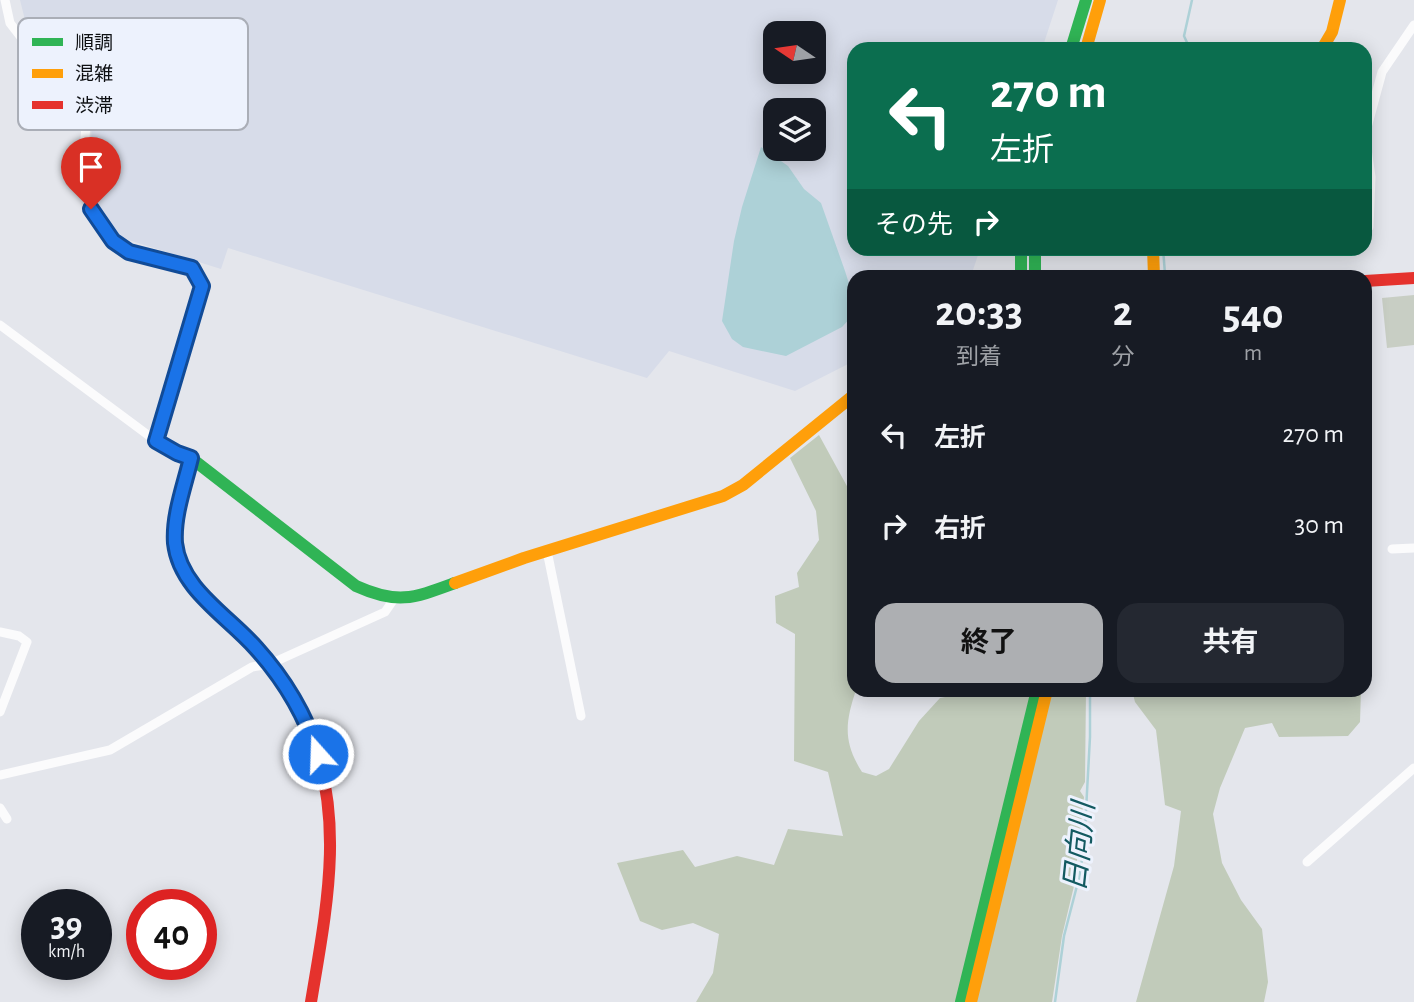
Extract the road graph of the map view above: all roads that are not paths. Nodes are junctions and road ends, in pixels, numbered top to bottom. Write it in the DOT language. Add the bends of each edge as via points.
graph roads {
  1 [pos="5,0"];
  2 [pos="1086,0"];
  3 [pos="1100,0"];
  4 [pos="1340,0"];
  5 [pos="1414,25"];
  6 [pos="18,34"];
  7 [pos="1073,42"];
  8 [pos="1088,42"];
  9 [pos="1326,42"];
  10 [pos="1372,109"];
  11 [pos="86,130"];
  12 [pos="1414,278"];
  13 [pos="1372,281"];
  14 [pos="0,325"];
  15 [pos="847,400"];
  16 [pos="156,441"];
  17 [pos="191,458"];
  18 [pos="1414,548"];
  19 [pos="1392,549"];
  20 [pos="547,551"];
  21 [pos="394,599"];
  22 [pos="0,632"];
  23 [pos="270,664"];
  24 [pos="5,685"];
  25 [pos="1035,697"];
  26 [pos="1045,697"];
  27 [pos="0,712"];
  28 [pos="581,716"];
  29 [pos="1414,768"];
  30 [pos="0,775"];
  31 [pos="0,808"];
  32 [pos="7,819"];
  33 [pos="1307,862"];
  34 [pos="311,1002"];
  35 [pos="961,1002"];
  36 [pos="971,1002"];
  1 -- 6 [label="street" via="9,23"];
  2 -- 7 [label="street"];
  3 -- 8 [label="street"];
  4 -- 9 [label="street"];
  5 -- 10 [label="street" via="1382,72"];
  11 -- 16 [label="street" via="84,173 91,209 102,228 129,252 192,268 202,286"];
  12 -- 13 [label="street"];
  14 -- 16 [label="street"];
  15 -- 20 [label="street" via="759,474 723,496"];
  16 -- 17 [label="street"];
  17 -- 21 [label="street" via="343,578"];
  17 -- 23 [label="street" via="176,520 179,559 198,591"];
  18 -- 19 [label="street"];
  20 -- 21 [label="street" via="423,595"];
  20 -- 28 [label="street"];
  21 -- 23 [label="street" via="385,612"];
  22 -- 24 [label="street" via="27,642"];
  23 -- 30 [label="street" via="252,667 110,750"];
  23 -- 34 [label="street" via="302,712 331,809 332,860"];
  24 -- 27 [label="street"];
  25 -- 35 [label="street"];
  26 -- 36 [label="street"];
  29 -- 33 [label="street"];
  31 -- 32 [label="street"];
}
